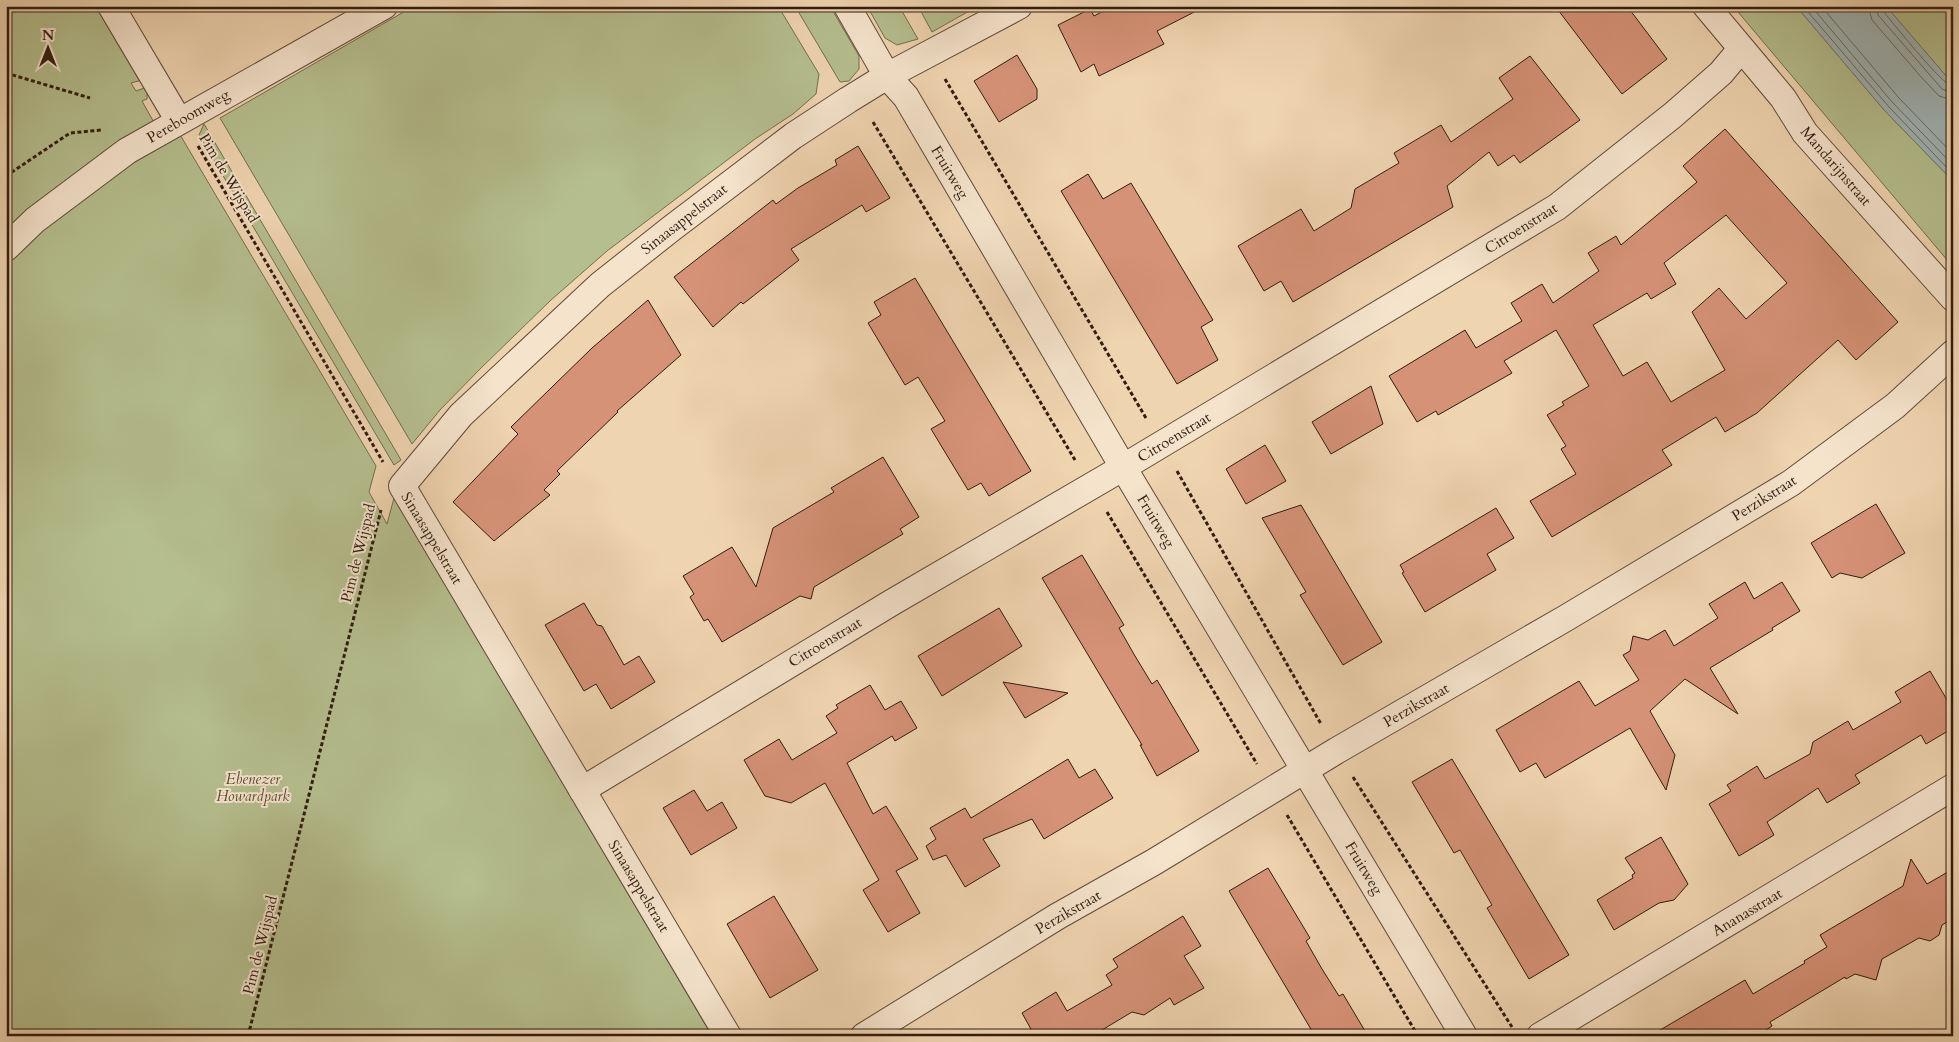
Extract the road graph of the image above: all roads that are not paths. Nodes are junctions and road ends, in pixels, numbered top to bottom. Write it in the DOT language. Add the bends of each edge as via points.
graph roads {
  1 [pos="111,6"];
  2 [pos="384,6"];
  3 [pos="847,6"];
  4 [pos="1018,6"];
  5 [pos="1706,6"];
  6 [pos="1742,49"];
  7 [pos="887,76"];
  8 [pos="179,121"];
  9 [pos="6,248"];
  10 [pos="1953,298"];
  11 [pos="1953,353"];
  12 [pos="1123,467"];
  13 [pos="1305,769"];
  14 [pos="1953,787"];
  15 [pos="582,790"];
  16 [pos="728,1036"];
  17 [pos="864,1036"];
  18 [pos="1464,1036"];
  19 [pos="1540,1036"];
  1 -- 8 [label="street"];
  2 -- 8 [label="street, Pereboomweg"];
  3 -- 7 [label="street, Fruitweg"];
  4 -- 7 [label="street"];
  5 -- 6 [label="street, Mandarijnstraat"];
  6 -- 10 [label="street, Mandarijnstraat" via="1783,98 1805,133"];
  6 -- 12 [label="street, Citroenstraat" via="1721,73 1673,115 1557,207"];
  7 -- 12 [label="street, Fruitweg" via="906,96"];
  7 -- 15 [label="street, Sinaasappelstraat" via="786,142 600,285 461,415 402,486"];
  8 -- 9 [label="street, Pereboomweg" via="127,151 34,220"];
  11 -- 13 [label="street, Perzikstraat" via="1895,406 1791,483"];
  12 -- 13 [label="street, Fruitweg"];
  12 -- 15 [label="street, Citroenstraat" via="892,602"];
  13 -- 17 [label="street, Perzikstraat"];
  13 -- 18 [label="street, Fruitweg"];
  14 -- 19 [label="street, Ananasstraat"];
  15 -- 16 [label="street, Sinaasappelstraat"];
}
